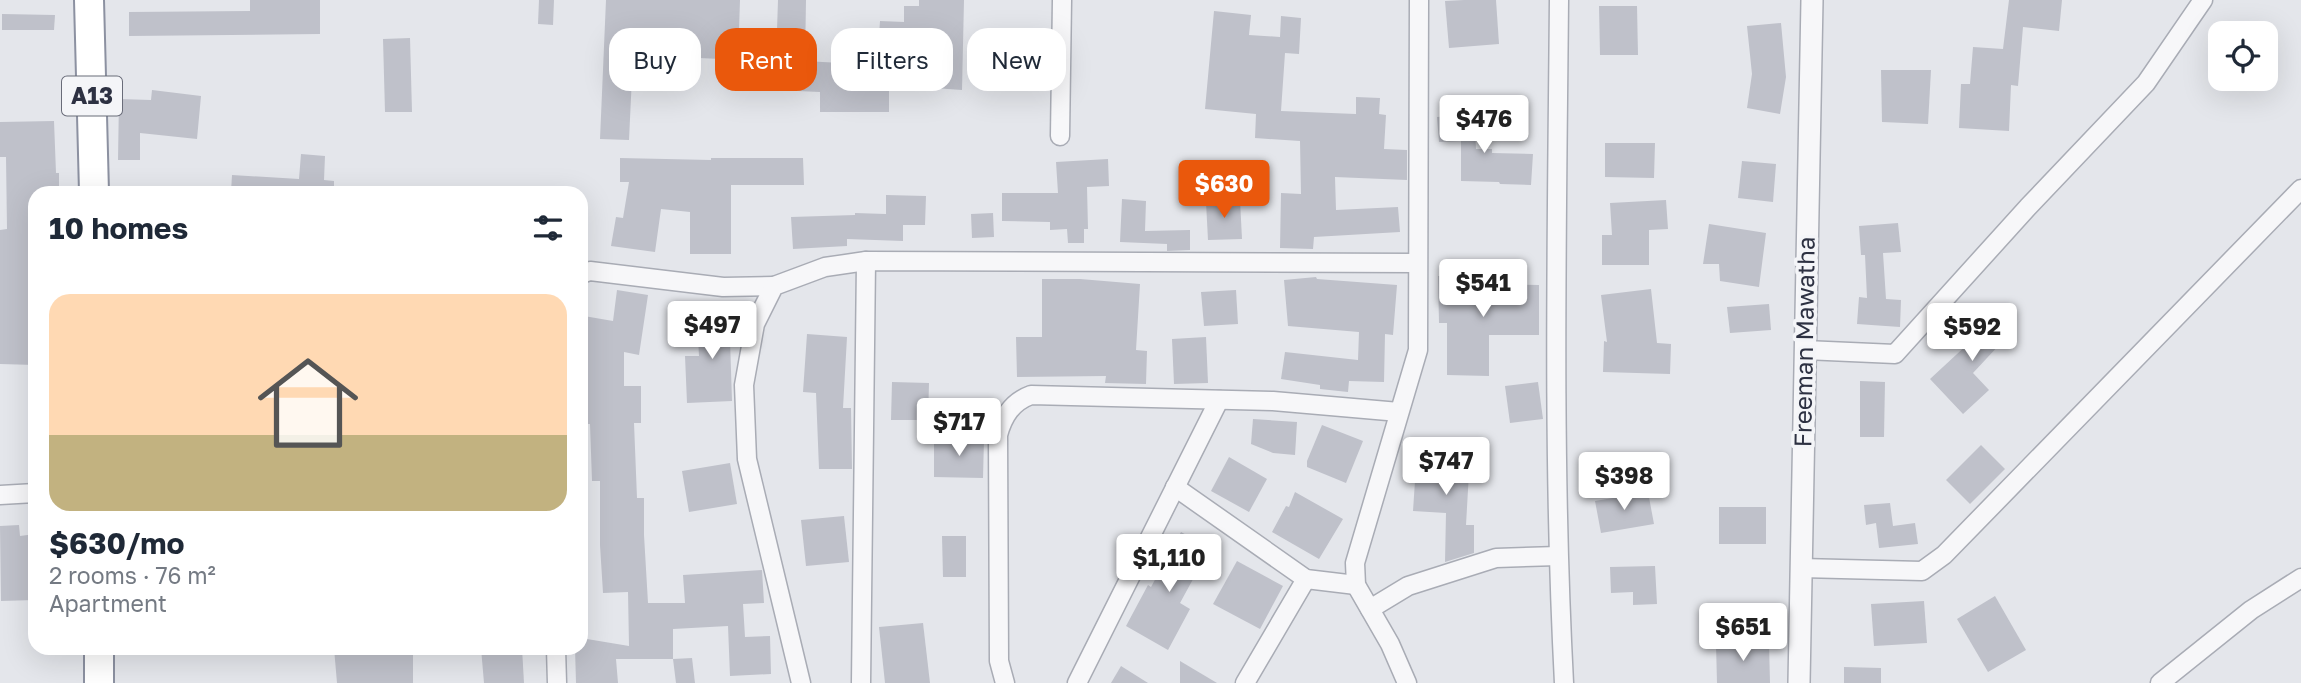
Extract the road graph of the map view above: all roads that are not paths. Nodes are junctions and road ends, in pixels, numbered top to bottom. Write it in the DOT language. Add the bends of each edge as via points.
graph roads {
  1 [pos="89,0"];
  2 [pos="1062,0"];
  3 [pos="1419,0"];
  4 [pos="1559,0"];
  5 [pos="1812,0"];
  6 [pos="2203,0"];
  7 [pos="1060,136"];
  8 [pos="94,186"];
  9 [pos="2301,189"];
  10 [pos="866,261"];
  11 [pos="1417,263"];
  12 [pos="588,272"];
  13 [pos="774,286"];
  14 [pos="1805,350"];
  15 [pos="1219,400"];
  16 [pos="1399,412"];
  17 [pos="1175,488"];
  18 [pos="28,493"];
  19 [pos="0,495"];
  20 [pos="1558,556"];
  21 [pos="1801,568"];
  22 [pos="2301,578"];
  23 [pos="1306,579"];
  24 [pos="1356,585"];
  25 [pos="1370,609"];
  26 [pos="99,655"];
  27 [pos="556,655"];
  28 [pos="99,683"];
  29 [pos="557,683"];
  30 [pos="801,683"];
  31 [pos="861,683"];
  32 [pos="1005,683"];
  33 [pos="1077,683"];
  34 [pos="1245,683"];
  35 [pos="1407,683"];
  36 [pos="1564,683"];
  37 [pos="1799,683"];
  38 [pos="2160,683"];
  1 -- 8 [label="highway, A13"];
  2 -- 7 [label="street"];
  3 -- 11 [label="street"];
  4 -- 20 [label="street"];
  5 -- 14 [label="street, Freeman Mawatha"];
  6 -- 14 [label="street" via="2146,83 1895,354"];
  9 -- 21 [label="street" via="1944,555 1922,571"];
  10 -- 11 [label="street"];
  10 -- 13 [label="street" via="825,267"];
  10 -- 31 [label="street"];
  11 -- 16 [label="street" via="1418,350"];
  12 -- 13 [label="street" via="723,287"];
  13 -- 30 [label="street" via="755,324 744,385 747,459"];
  14 -- 21 [label="street, Freeman Mawatha"];
  15 -- 16 [label="street"];
  15 -- 17 [label="street"];
  15 -- 32 [label="street" via="1031,395 1006,413 998,435 999,662"];
  16 -- 24 [label="street" via="1355,563"];
  17 -- 23 [label="street"];
  17 -- 33 [label="street"];
  18 -- 19 [label="street"];
  20 -- 25 [label="street" via="1496,558 1408,586"];
  20 -- 36 [label="street"];
  21 -- 37 [label="street, Freeman Mawatha"];
  22 -- 38 [label="street" via="2251,610"];
  23 -- 24 [label="street"];
  23 -- 34 [label="street"];
  24 -- 25 [label="street"];
  25 -- 35 [label="street"];
  26 -- 28 [label="highway"];
  27 -- 29 [label="street"];
}
